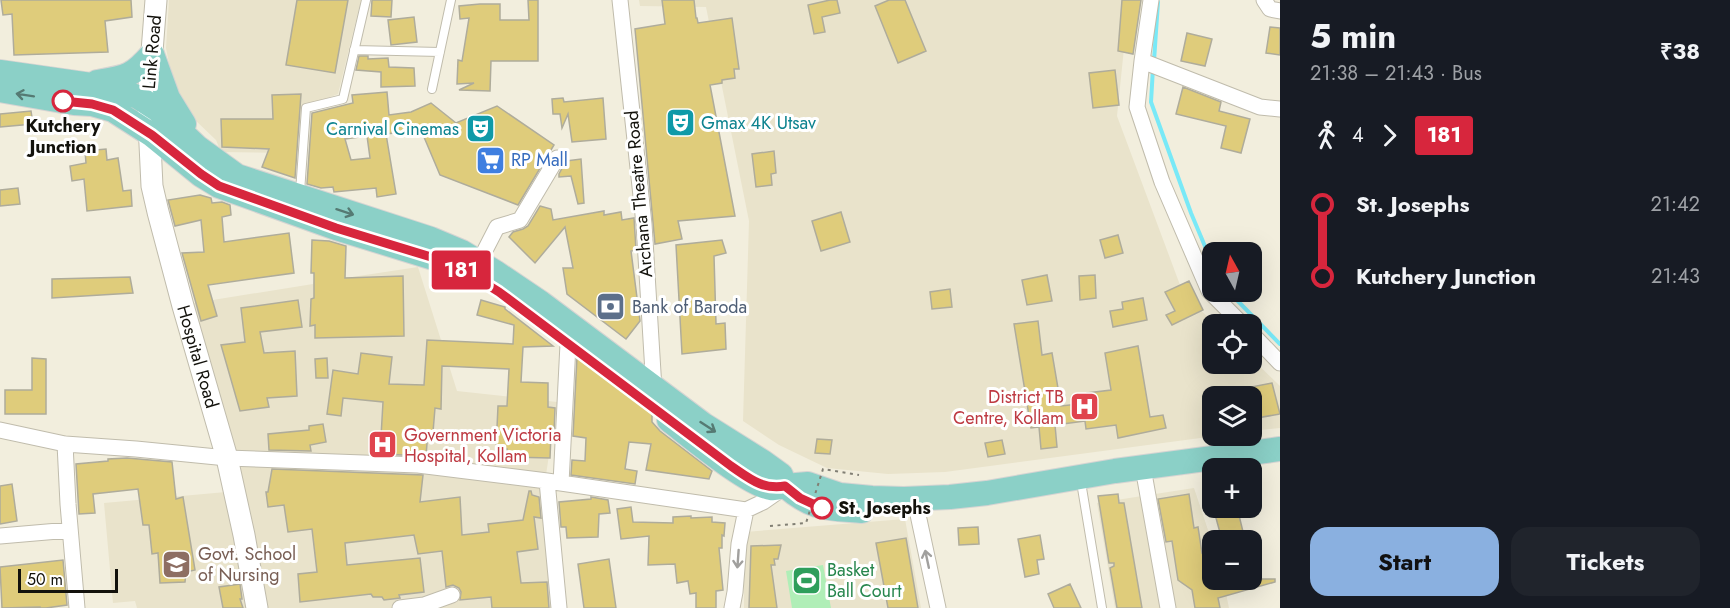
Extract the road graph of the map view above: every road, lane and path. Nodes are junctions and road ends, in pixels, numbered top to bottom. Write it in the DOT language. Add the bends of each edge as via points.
graph roads {
  1 [pos="156,0"];
  2 [pos="366,0"];
  3 [pos="451,0"];
  4 [pos="620,0"];
  5 [pos="1151,0"];
  6 [pos="1264,0"];
  7 [pos="1280,11"];
  8 [pos="354,50"];
  9 [pos="440,52"];
  10 [pos="152,54"];
  11 [pos="1142,61"];
  12 [pos="0,72"];
  13 [pos="86,84"];
  14 [pos="432,89"];
  15 [pos="0,90"];
  16 [pos="147,103"];
  17 [pos="1280,109"];
  18 [pos="148,133"];
  19 [pos="197,147"];
  20 [pos="557,158"];
  21 [pos="300,198"];
  22 [pos="479,262"];
  23 [pos="1232,314"];
  24 [pos="568,344"];
  25 [pos="1262,344"];
  26 [pos="1280,363"];
  27 [pos="654,389"];
  28 [pos="0,430"];
  29 [pos="65,444"];
  30 [pos="1280,449"];
  31 [pos="227,459"];
  32 [pos="1280,461"];
  33 [pos="1262,463"];
  34 [pos="1202,470"];
  35 [pos="859,475"];
  36 [pos="1145,479"];
  37 [pos="554,482"];
  38 [pos="785,486"];
  39 [pos="1082,488"];
  40 [pos="815,496"];
  41 [pos="746,510"];
  42 [pos="916,510"];
  43 [pos="770,526"];
  44 [pos="70,530"];
  45 [pos="0,536"];
  46 [pos="452,595"];
  47 [pos="424,606"];
  48 [pos="77,608"];
  49 [pos="256,608"];
  50 [pos="400,608"];
  51 [pos="559,608"];
  52 [pos="732,608"];
  53 [pos="938,608"];
  54 [pos="1102,608"];
  55 [pos="1168,608"];
  1 -- 10 [label="main road, Link Road"];
  2 -- 8 [label="lane"];
  3 -- 9 [label="lane"];
  4 -- 27 [label="street, Archana Theatre Road" via="644,224"];
  5 -- 11 [label="street"];
  6 -- 7 [label="street" via="1269,9"];
  8 -- 9 [label="lane"];
  8 -- 21 [label="lane" via="344,99 306,108"];
  9 -- 14 [label="lane"];
  10 -- 13 [label="main road" via="127,76"];
  10 -- 16 [label="main road, Link Road"];
  10 -- 19 [label="main road" via="168,98"];
  11 -- 17 [label="street" via="1260,107"];
  11 -- 23 [label="street" via="1137,107 1162,182 1209,291"];
  12 -- 13 [label="main road"];
  13 -- 16 [label="main road" via="112,88"];
  18 -- 15 [label="main road, one-way" via="113,110"];
  16 -- 18 [label="main road, Hospital Road"];
  16 -- 19 [label="main road"];
  18 -- 24 [label="main road" via="219,186 441,260 475,277"];
  18 -- 31 [label="main road, Hospital Road" via="158,212"];
  19 -- 21 [label="main road" via="237,176"];
  20 -- 22 [label="street" via="520,220 497,227"];
  21 -- 22 [label="main road, one-way" via="431,239"];
  22 -- 27 [label="main road" via="541,303"];
  24 -- 37 [label="street"];
  24 -- 38 [label="main road" via="731,466 760,484 772,488"];
  25 -- 26 [label="street"];
  27 -- 38 [label="main road, one-way" via="781,475"];
  28 -- 29 [label="street"];
  29 -- 31 [label="street"];
  29 -- 44 [label="street"];
  30 -- 40 [label="main road" via="950,497"];
  31 -- 37 [label="street" via="418,465"];
  31 -- 49 [label="main road, Hospital Road"];
  32 -- 33 [label="main road"];
  34 -- 36 [label="main road"];
  35 -- 40 [label="path, bridge" via="823,469"];
  36 -- 39 [label="main road"];
  36 -- 55 [label="street"];
  37 -- 41 [label="street"];
  37 -- 51 [label="street"];
  38 -- 40 [label="main road" via="808,484"];
  38 -- 41 [label="street"];
  39 -- 42 [label="main road"];
  39 -- 54 [label="lane"];
  40 -- 42 [label="main road" via="822,508 865,512"];
  40 -- 43 [label="path, bridge" via="806,523"];
  41 -- 52 [label="street, one-way"];
  53 -- 42 [label="street, one-way"];
  44 -- 45 [label="street"];
  44 -- 48 [label="street"];
  46 -- 47 [label="street"];
  47 -- 50 [label="street"];
}
